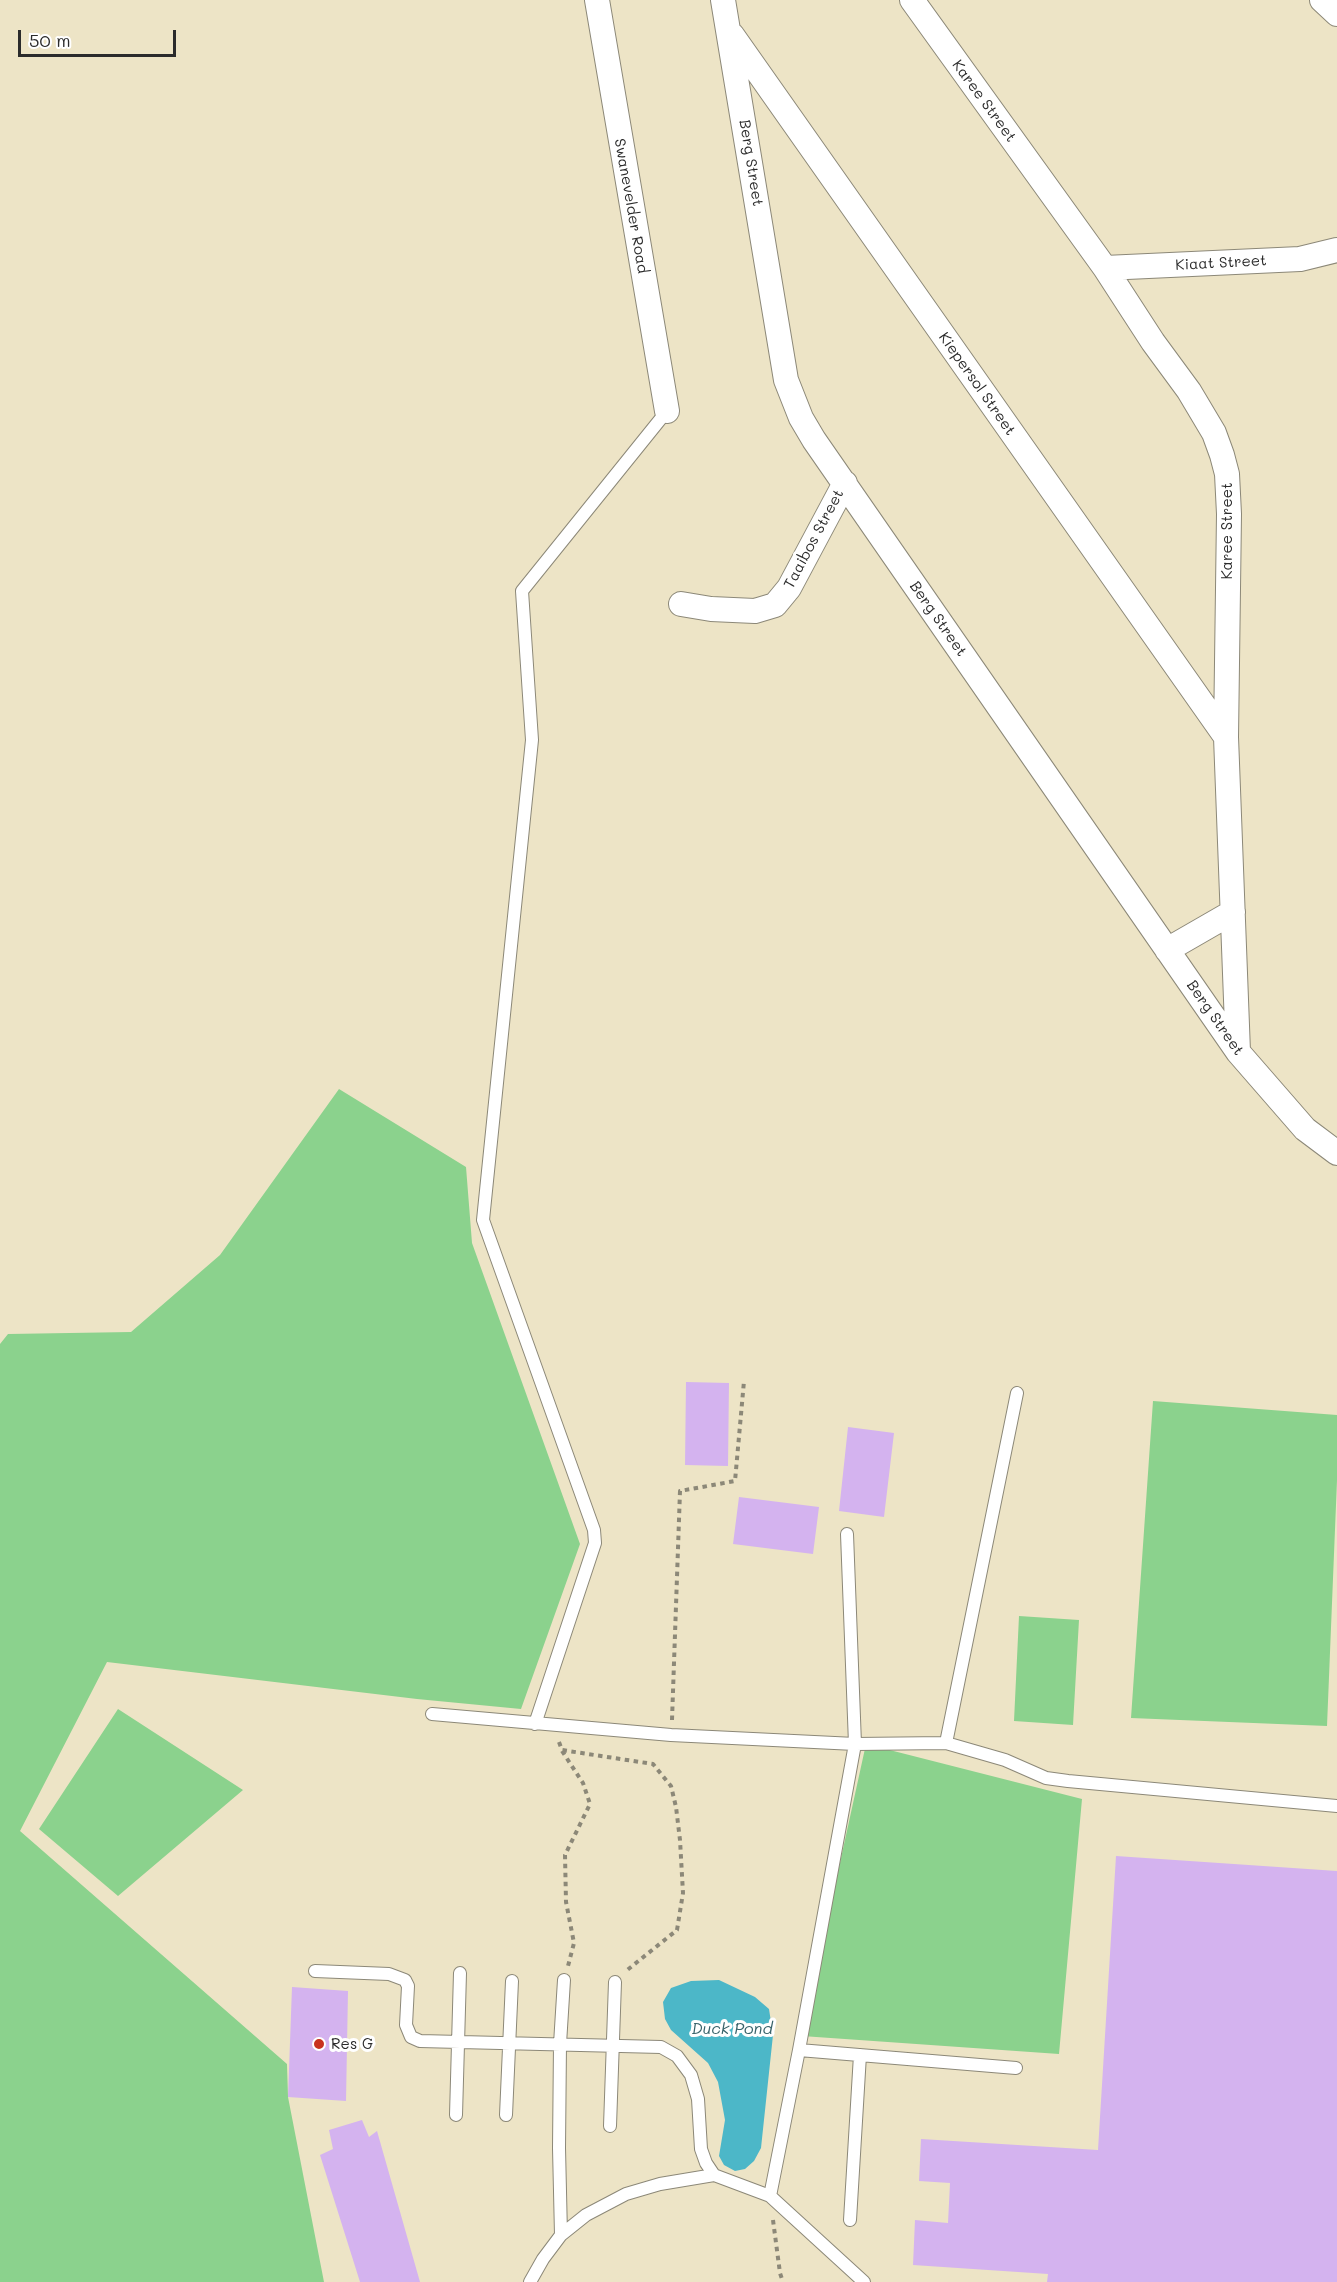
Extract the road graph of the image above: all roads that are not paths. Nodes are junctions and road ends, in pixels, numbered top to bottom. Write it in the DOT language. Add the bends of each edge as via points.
graph roads {
  1 [pos="597,0"];
  2 [pos="723,0"];
  3 [pos="912,0"];
  4 [pos="1322,0"];
  5 [pos="1337,14"];
  6 [pos="729,30"];
  7 [pos="1337,250"];
  8 [pos="1105,268"];
  9 [pos="667,411"];
  10 [pos="845,483"];
  11 [pos="681,604"];
  12 [pos="1226,737"];
  13 [pos="1233,912"];
  14 [pos="1167,950"];
  15 [pos="1238,1052"];
  16 [pos="1337,1153"];
  17 [pos="1017,1393"];
  18 [pos="847,1534"];
  19 [pos="432,1714"];
  20 [pos="535,1724"];
  21 [pos="946,1743"];
  22 [pos="855,1744"];
  23 [pos="1337,1806"];
  24 [pos="315,1971"];
  25 [pos="460,1973"];
  26 [pos="564,1980"];
  27 [pos="512,1981"];
  28 [pos="615,1982"];
  29 [pos="459,2042"];
  30 [pos="508,2043"];
  31 [pos="560,2044"];
  32 [pos="612,2045"];
  33 [pos="799,2050"];
  34 [pos="860,2055"];
  35 [pos="1016,2068"];
  36 [pos="456,2115"];
  37 [pos="506,2115"];
  38 [pos="610,2126"];
  39 [pos="714,2175"];
  40 [pos="770,2196"];
  41 [pos="850,2220"];
  42 [pos="561,2235"];
  43 [pos="530,2282"];
  44 [pos="864,2282"];
  1 -- 9 [label="street, Swanevelder Road"];
  2 -- 6 [label="street, Berg Street"];
  3 -- 8 [label="street, Karee Street"];
  4 -- 5 [label="street"];
  6 -- 10 [label="street, Berg Street" via="786,380 805,426"];
  6 -- 12 [label="street, Kiepersol Street"];
  7 -- 8 [label="street, Kiaat Street" via="1300,259"];
  8 -- 12 [label="street, Karee Street" via="1201,411 1214,433 1227,474"];
  9 -- 20 [label="lane" via="522,591 532,740 483,1220 594,1530 595,1543"];
  10 -- 11 [label="street, Taaibos Street" via="776,605 755,611"];
  10 -- 14 [label="street, Berg Street"];
  12 -- 13 [label="street, Karee Street"];
  13 -- 14 [label="street"];
  13 -- 15 [label="street, Karee Street"];
  14 -- 15 [label="street, Berg Street"];
  15 -- 16 [label="street, Berg Street" via="1305,1129"];
  17 -- 21 [label="lane"];
  18 -- 22 [label="lane"];
  19 -- 20 [label="lane"];
  20 -- 22 [label="lane"];
  21 -- 22 [label="lane"];
  21 -- 23 [label="lane" via="1005,1760 1046,1778"];
  22 -- 33 [label="lane"];
  24 -- 29 [label="lane" via="398,1976 408,1986 406,2025 411,2037 420,2041"];
  25 -- 29 [label="lane"];
  26 -- 31 [label="lane"];
  27 -- 30 [label="lane"];
  28 -- 32 [label="lane"];
  29 -- 30 [label="lane"];
  29 -- 36 [label="lane"];
  30 -- 31 [label="lane"];
  30 -- 37 [label="lane"];
  31 -- 32 [label="lane"];
  31 -- 42 [label="lane"];
  32 -- 38 [label="lane"];
  32 -- 39 [label="lane" via="661,2047 677,2056 691,2075 698,2099 701,2149"];
  33 -- 34 [label="lane"];
  33 -- 40 [label="lane"];
  34 -- 35 [label="lane"];
  34 -- 41 [label="lane"];
  39 -- 40 [label="lane"];
  39 -- 42 [label="lane" via="626,2193 586,2215"];
  40 -- 44 [label="lane"];
  42 -- 43 [label="lane"];
}
